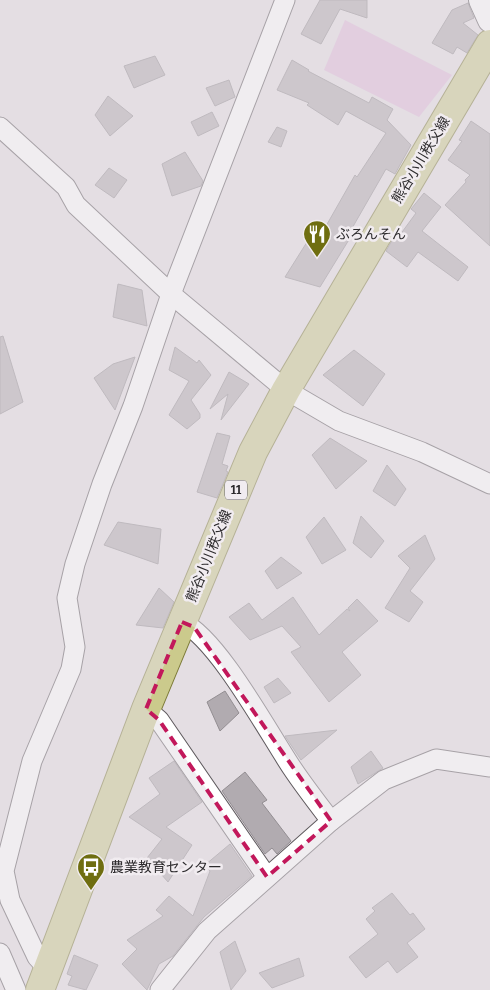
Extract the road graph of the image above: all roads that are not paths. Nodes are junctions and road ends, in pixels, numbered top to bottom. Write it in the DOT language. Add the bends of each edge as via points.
graph roads {
  1 [pos="285,0"];
  2 [pos="481,0"];
  3 [pos="490,20"];
  4 [pos="490,44"];
  5 [pos="0,127"];
  6 [pos="171,294"];
  7 [pos="286,390"];
  8 [pos="490,484"];
  9 [pos="182,622"];
  10 [pos="146,709"];
  11 [pos="490,766"];
  12 [pos="331,821"];
  13 [pos="2,869"];
  14 [pos="267,877"];
  15 [pos="0,953"];
  16 [pos="43,979"];
  17 [pos="16,990"];
  18 [pos="160,990"];
  1 -- 6 [label="street"];
  2 -- 3 [label="street"];
  4 -- 7 [label="main road, 熊谷小川秩父線 / 11"];
  5 -- 6 [label="street" via="66,186 76,205"];
  6 -- 7 [label="street"];
  6 -- 13 [label="street" via="75,564 67,598 75,647 70,669 32,761"];
  7 -- 8 [label="street" via="339,421 422,452"];
  7 -- 9 [label="main road, 熊谷小川秩父線 / 11" via="249,461"];
  9 -- 10 [label="main road, 熊谷小川秩父線 / 11"];
  9 -- 12 [label="street" via="194,627 224,664"];
  10 -- 14 [label="street" via="159,720"];
  10 -- 16 [label="main road, 熊谷小川秩父線 / 11"];
  11 -- 12 [label="street" via="436,759 384,780"];
  12 -- 14 [label="street"];
  13 -- 16 [label="street" via="10,900 37,957"];
  14 -- 18 [label="street" via="207,931"];
  15 -- 17 [label="street"];
}
